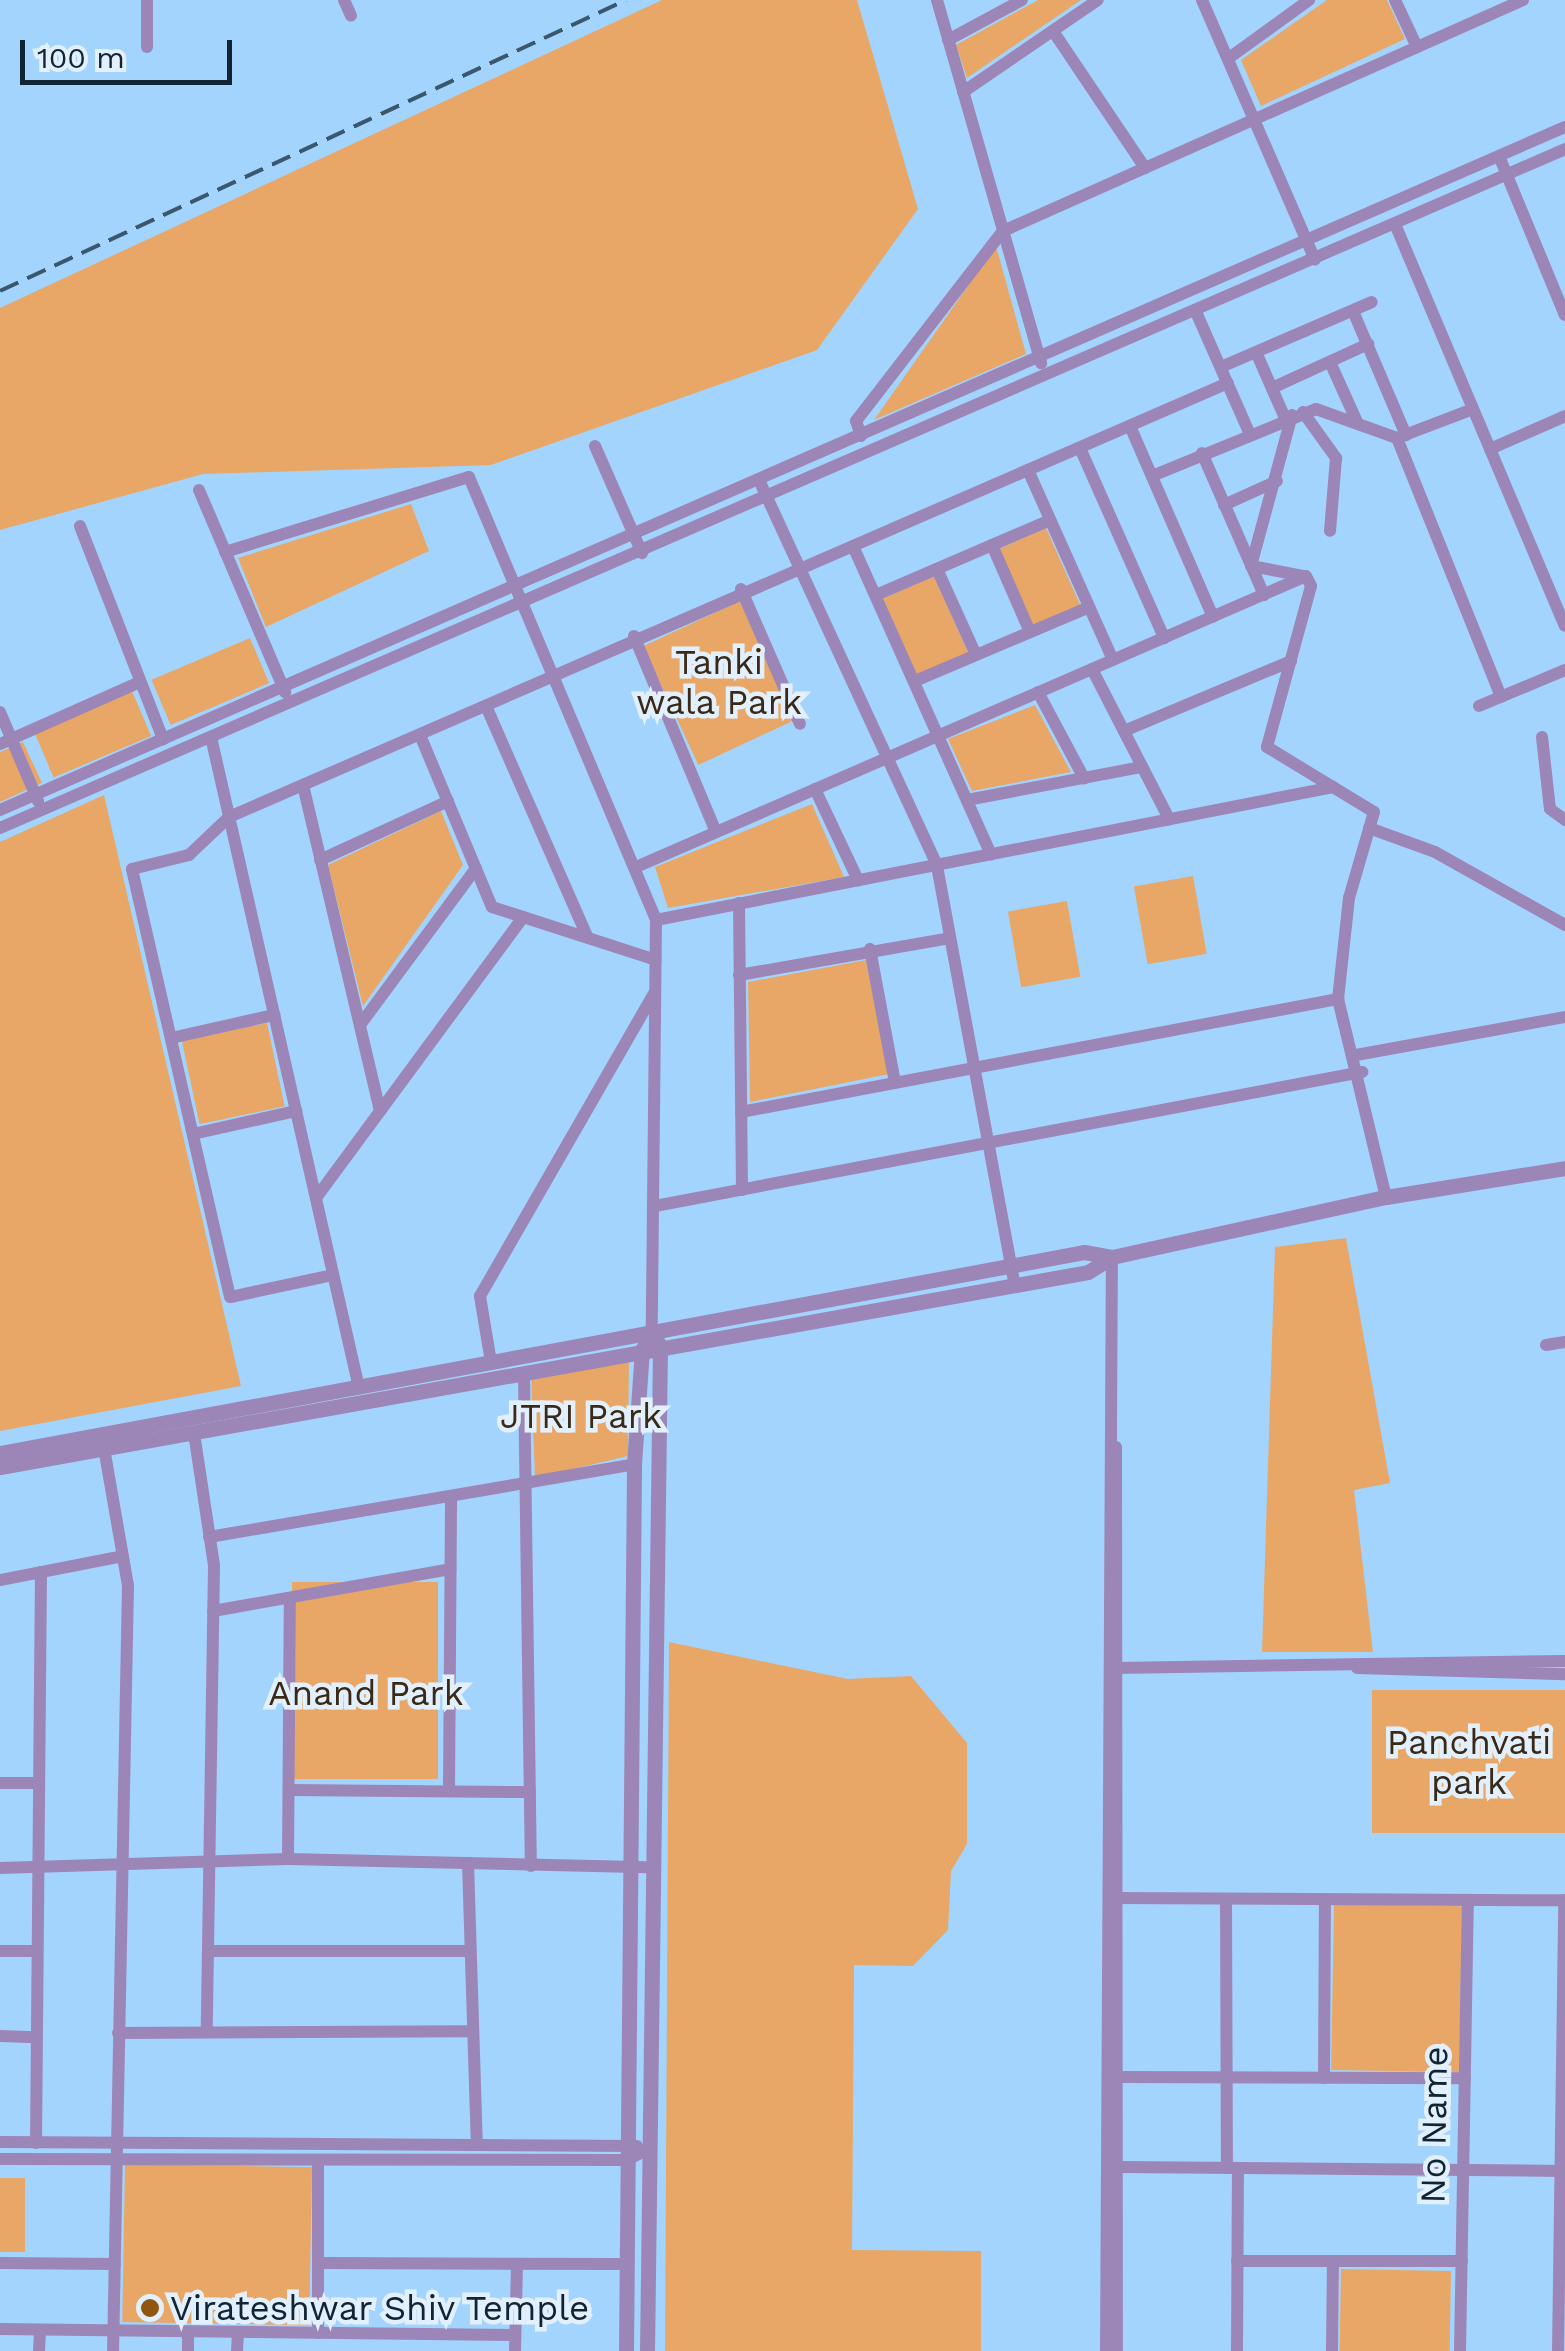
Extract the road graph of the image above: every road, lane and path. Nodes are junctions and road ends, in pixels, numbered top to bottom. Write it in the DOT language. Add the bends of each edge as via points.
graph roads {
  1 [pos="147,0"];
  2 [pos="344,0"];
  3 [pos="936,0"];
  4 [pos="1022,0"];
  5 [pos="1098,0"];
  6 [pos="1202,0"];
  7 [pos="1309,0"];
  8 [pos="1395,0"];
  9 [pos="1522,0"];
  10 [pos="351,16"];
  11 [pos="1053,31"];
  12 [pos="948,40"];
  13 [pos="147,47"];
  14 [pos="1417,47"];
  15 [pos="1229,58"];
  16 [pos="962,92"];
  17 [pos="1256,118"];
  18 [pos="1565,127"];
  19 [pos="1565,149"];
  20 [pos="1499,156"];
  21 [pos="1145,168"];
  22 [pos="1507,175"];
  23 [pos="1396,224"];
  24 [pos="1003,231"];
  25 [pos="1307,241"];
  26 [pos="1315,260"];
  27 [pos="1560,286"];
  28 [pos="1372,302"];
  29 [pos="1353,310"];
  30 [pos="1196,312"];
  31 [pos="1565,315"];
  32 [pos="1368,344"];
  33 [pos="1256,352"];
  34 [pos="1040,358"];
  35 [pos="1330,362"];
  36 [pos="1221,368"];
  37 [pos="1046,378"];
  38 [pos="1228,383"];
  39 [pos="1272,388"];
  40 [pos="1473,409"];
  41 [pos="1294,415"];
  42 [pos="1565,416"];
  43 [pos="1358,424"];
  44 [pos="1130,426"];
  45 [pos="1249,432"];
  46 [pos="860,436"];
  47 [pos="1401,436"];
  48 [pos="595,446"];
  49 [pos="1080,448"];
  50 [pos="1490,449"];
  51 [pos="1202,454"];
  52 [pos="1028,470"];
  53 [pos="1152,476"];
  54 [pos="759,480"];
  55 [pos="1277,482"];
  56 [pos="199,490"];
  57 [pos="767,500"];
  58 [pos="1224,505"];
  59 [pos="1050,520"];
  60 [pos="80,526"];
  61 [pos="1330,531"];
  62 [pos="634,534"];
  63 [pos="992,545"];
  64 [pos="854,546"];
  65 [pos="225,552"];
  66 [pos="642,554"];
  67 [pos="802,564"];
  68 [pos="1251,566"];
  69 [pos="938,568"];
  70 [pos="1306,576"];
  71 [pos="516,586"];
  72 [pos="741,589"];
  73 [pos="1264,595"];
  74 [pos="876,596"];
  75 [pos="524,604"];
  76 [pos="1090,607"];
  77 [pos="1213,616"];
  78 [pos="1565,626"];
  79 [pos="1030,632"];
  80 [pos="634,636"];
  81 [pos="1164,638"];
  82 [pos="976,655"];
  83 [pos="1113,660"];
  84 [pos="1291,661"];
  85 [pos="1092,669"];
  86 [pos="1565,670"];
  87 [pos="553,672"];
  88 [pos="914,681"];
  89 [pos="140,682"];
  90 [pos="283,687"];
  91 [pos="1038,692"];
  92 [pos="1502,697"];
  93 [pos="290,704"];
  94 [pos="486,706"];
  95 [pos="1478,706"];
  96 [pos="0,712"];
  97 [pos="800,724"];
  98 [pos="1124,731"];
  99 [pos="420,735"];
  100 [pos="939,735"];
  101 [pos="1542,737"];
  102 [pos="211,738"];
  103 [pos="162,740"];
  104 [pos="6,742"];
  105 [pos="889,758"];
  106 [pos="1142,767"];
  107 [pos="1084,778"];
  108 [pos="303,786"];
  109 [pos="1334,787"];
  110 [pos="814,789"];
  111 [pos="35,794"];
  112 [pos="968,800"];
  113 [pos="448,801"];
  114 [pos="0,810"];
  115 [pos="42,810"];
  116 [pos="229,817"];
  117 [pos="1169,820"];
  118 [pos="1565,820"];
  119 [pos="0,828"];
  120 [pos="1369,828"];
  121 [pos="716,832"];
  122 [pos="992,854"];
  123 [pos="320,860"];
  124 [pos="938,866"];
  125 [pos="636,867"];
  126 [pos="476,868"];
  127 [pos="858,880"];
  128 [pos="738,903"];
  129 [pos="523,917"];
  130 [pos="656,920"];
  131 [pos="1565,925"];
  132 [pos="588,938"];
  133 [pos="950,938"];
  134 [pos="870,949"];
  135 [pos="656,960"];
  136 [pos="739,975"];
  137 [pos="655,991"];
  138 [pos="1338,999"];
  139 [pos="274,1015"];
  140 [pos="1565,1017"];
  141 [pos="360,1025"];
  142 [pos="171,1038"];
  143 [pos="1356,1055"];
  144 [pos="970,1069"];
  145 [pos="1362,1072"];
  146 [pos="896,1083"];
  147 [pos="296,1111"];
  148 [pos="380,1111"];
  149 [pos="742,1112"];
  150 [pos="193,1134"];
  151 [pos="984,1144"];
  152 [pos="1565,1168"];
  153 [pos="742,1190"];
  154 [pos="1386,1197"];
  155 [pos="316,1198"];
  156 [pos="655,1206"];
  157 [pos="1112,1257"];
  158 [pos="1010,1266"];
  159 [pos="334,1275"];
  160 [pos="1015,1285"];
  161 [pos="656,1340"];
  162 [pos="1565,1342"];
  163 [pos="1546,1346"];
  164 [pos="642,1350"];
  165 [pos="491,1362"];
  166 [pos="524,1375"];
  167 [pos="359,1388"];
  168 [pos="194,1433"];
  169 [pos="104,1448"];
  170 [pos="0,1453"];
  171 [pos="634,1464"];
  172 [pos="0,1468"];
  173 [pos="530,1484"];
  174 [pos="450,1496"];
  175 [pos="210,1538"];
  176 [pos="123,1556"];
  177 [pos="450,1568"];
  178 [pos="42,1572"];
  179 [pos="0,1580"];
  180 [pos="290,1598"];
  181 [pos="213,1611"];
  182 [pos="1565,1661"];
  183 [pos="1115,1668"];
  184 [pos="1358,1668"];
  185 [pos="1565,1674"];
  186 [pos="0,1783"];
  187 [pos="38,1783"];
  188 [pos="289,1790"];
  189 [pos="449,1792"];
  190 [pos="530,1792"];
  191 [pos="288,1858"];
  192 [pos="121,1860"];
  193 [pos="210,1861"];
  194 [pos="468,1863"];
  195 [pos="531,1866"];
  196 [pos="629,1867"];
  197 [pos="647,1867"];
  198 [pos="0,1868"];
  199 [pos="36,1868"];
  200 [pos="1114,1898"];
  201 [pos="1226,1899"];
  202 [pos="1325,1900"];
  203 [pos="1468,1900"];
  204 [pos="1565,1900"];
  205 [pos="210,1950"];
  206 [pos="0,1951"];
  207 [pos="36,1951"];
  208 [pos="469,1951"];
  209 [pos="1563,2021"];
  210 [pos="208,2031"];
  211 [pos="470,2031"];
  212 [pos="118,2032"];
  213 [pos="0,2036"];
  214 [pos="36,2037"];
  215 [pos="1113,2077"];
  216 [pos="1226,2078"];
  217 [pos="1324,2078"];
  218 [pos="1465,2078"];
  219 [pos="118,2140"];
  220 [pos="195,2141"];
  221 [pos="0,2142"];
  222 [pos="36,2142"];
  223 [pos="627,2143"];
  224 [pos="477,2144"];
  225 [pos="647,2150"];
  226 [pos="0,2159"];
  227 [pos="120,2159"];
  228 [pos="222,2159"];
  229 [pos="318,2160"];
  230 [pos="627,2160"];
  231 [pos="1118,2167"];
  232 [pos="1232,2168"];
  233 [pos="1463,2170"];
  234 [pos="1562,2171"];
  235 [pos="1237,2262"];
  236 [pos="1333,2262"];
  237 [pos="1462,2262"];
  238 [pos="0,2263"];
  239 [pos="318,2263"];
  240 [pos="115,2264"];
  241 [pos="517,2264"];
  242 [pos="626,2264"];
  243 [pos="1562,2276"];
  244 [pos="0,2329"];
  245 [pos="40,2330"];
  246 [pos="114,2331"];
  247 [pos="188,2332"];
  248 [pos="238,2332"];
  249 [pos="318,2333"];
  250 [pos="446,2334"];
  251 [pos="515,2335"];
  252 [pos="40,2351"];
  253 [pos="113,2351"];
  254 [pos="188,2351"];
  255 [pos="238,2351"];
  256 [pos="446,2351"];
  257 [pos="515,2351"];
  258 [pos="626,2351"];
  259 [pos="647,2351"];
  260 [pos="1106,2351"];
  261 [pos="1117,2351"];
  262 [pos="1237,2351"];
  263 [pos="1332,2351"];
  264 [pos="1460,2351"];
  265 [pos="1558,2351"];
  1 -- 13 [label="street"];
  2 -- 10 [label="street"];
  3 -- 12 [label="street"];
  4 -- 12 [label="street"];
  5 -- 11 [label="street"];
  6 -- 15 [label="street"];
  7 -- 15 [label="street"];
  8 -- 14 [label="street"];
  9 -- 14 [label="street"];
  11 -- 16 [label="street"];
  11 -- 21 [label="street"];
  12 -- 16 [label="street"];
  14 -- 17 [label="street"];
  15 -- 17 [label="street"];
  16 -- 24 [label="street"];
  17 -- 21 [label="street"];
  17 -- 25 [label="street"];
  18 -- 20 [label="street"];
  19 -- 22 [label="street"];
  20 -- 22 [label="street"];
  20 -- 25 [label="street"];
  21 -- 24 [label="street"];
  22 -- 23 [label="street"];
  22 -- 27 [label="street"];
  23 -- 26 [label="street"];
  23 -- 40 [label="street"];
  24 -- 34 [label="street"];
  24 -- 46 [label="street" via="856,421"];
  25 -- 26 [label="street"];
  25 -- 34 [label="street"];
  26 -- 30 [label="street"];
  27 -- 31 [label="street"];
  28 -- 29 [label="street"];
  29 -- 32 [label="street"];
  29 -- 33 [label="street"];
  30 -- 36 [label="street"];
  30 -- 37 [label="street"];
  32 -- 35 [label="street"];
  32 -- 47 [label="street"];
  33 -- 36 [label="street"];
  33 -- 39 [label="street"];
  34 -- 37 [label="street"];
  34 -- 46 [label="street"];
  35 -- 39 [label="street"];
  35 -- 43 [label="street"];
  36 -- 38 [label="street"];
  37 -- 57 [label="street"];
  38 -- 44 [label="street"];
  38 -- 45 [label="street"];
  39 -- 41 [label="street"];
  40 -- 47 [label="street"];
  40 -- 50 [label="street"];
  41 -- 43 [label="street"];
  41 -- 45 [label="street"];
  41 -- 55 [label="street"];
  41 -- 61 [label="street" via="1336,458"];
  42 -- 50 [label="street"];
  43 -- 47 [label="street"];
  44 -- 49 [label="street"];
  44 -- 53 [label="street"];
  45 -- 51 [label="street"];
  46 -- 54 [label="street"];
  47 -- 92 [label="street"];
  48 -- 62 [label="street"];
  49 -- 52 [label="street"];
  49 -- 81 [label="street"];
  50 -- 78 [label="street"];
  51 -- 53 [label="street"];
  51 -- 58 [label="street"];
  52 -- 59 [label="street"];
  52 -- 64 [label="street"];
  53 -- 77 [label="street"];
  54 -- 57 [label="street"];
  54 -- 62 [label="street"];
  55 -- 58 [label="street"];
  55 -- 68 [label="street"];
  56 -- 65 [label="street"];
  57 -- 66 [label="street"];
  57 -- 67 [label="street"];
  58 -- 68 [label="street"];
  59 -- 63 [label="street"];
  59 -- 76 [label="street"];
  60 -- 89 [label="street"];
  62 -- 66 [label="street"];
  62 -- 71 [label="street"];
  63 -- 69 [label="street"];
  63 -- 79 [label="street"];
  64 -- 67 [label="street"];
  64 -- 74 [label="street"];
  65 -- 71 [label="street" via="469,477"];
  65 -- 90 [label="street"];
  66 -- 75 [label="street"];
  67 -- 72 [label="street"];
  67 -- 105 [label="street"];
  68 -- 70 [label="street"];
  68 -- 73 [label="street"];
  69 -- 74 [label="street"];
  69 -- 82 [label="street"];
  70 -- 73 [label="street"];
  70 -- 84 [label="street"];
  71 -- 75 [label="street"];
  71 -- 90 [label="street"];
  72 -- 80 [label="street"];
  72 -- 97 [label="street"];
  73 -- 77 [label="street"];
  74 -- 88 [label="street"];
  75 -- 87 [label="street"];
  75 -- 93 [label="street"];
  76 -- 79 [label="street"];
  76 -- 83 [label="street"];
  77 -- 81 [label="street"];
  79 -- 82 [label="street"];
  80 -- 87 [label="street"];
  80 -- 121 [label="street"];
  81 -- 83 [label="street"];
  82 -- 88 [label="street"];
  83 -- 85 [label="street"];
  84 -- 98 [label="street"];
  84 -- 109 [label="street" via="1267,747"];
  85 -- 91 [label="street"];
  85 -- 98 [label="street"];
  86 -- 92 [label="street"];
  87 -- 94 [label="street"];
  87 -- 125 [label="street"];
  88 -- 100 [label="street"];
  89 -- 103 [label="street"];
  89 -- 104 [label="street"];
  90 -- 93 [label="street"];
  90 -- 103 [label="street"];
  91 -- 100 [label="street"];
  91 -- 107 [label="street"];
  92 -- 95 [label="street"];
  93 -- 102 [label="street"];
  94 -- 99 [label="street"];
  94 -- 132 [label="street"];
  96 -- 104 [label="street"];
  98 -- 106 [label="street"];
  99 -- 108 [label="street"];
  99 -- 113 [label="street"];
  100 -- 105 [label="street"];
  100 -- 112 [label="street"];
  101 -- 118 [label="street" via="1550,809"];
  102 -- 115 [label="street"];
  102 -- 116 [label="street"];
  103 -- 111 [label="street"];
  104 -- 111 [label="street"];
  105 -- 110 [label="street"];
  105 -- 124 [label="street"];
  106 -- 107 [label="street"];
  106 -- 117 [label="street"];
  107 -- 112 [label="street"];
  108 -- 116 [label="street"];
  108 -- 123 [label="street"];
  109 -- 117 [label="street"];
  109 -- 120 [label="street" via="1374,812"];
  110 -- 121 [label="street"];
  110 -- 127 [label="street"];
  111 -- 114 [label="street"];
  111 -- 115 [label="street"];
  112 -- 122 [label="street"];
  113 -- 123 [label="street"];
  113 -- 126 [label="street"];
  115 -- 119 [label="street"];
  116 -- 139 [label="street"];
  116 -- 142 [label="street" via="188,855 132,868"];
  117 -- 122 [label="street"];
  120 -- 131 [label="street" via="1434,852"];
  120 -- 138 [label="street" via="1349,898"];
  121 -- 125 [label="street"];
  122 -- 124 [label="street"];
  123 -- 141 [label="street"];
  124 -- 127 [label="street"];
  124 -- 133 [label="street"];
  125 -- 130 [label="street"];
  126 -- 129 [label="street" via="492,907"];
  126 -- 141 [label="street"];
  127 -- 128 [label="street"];
  128 -- 130 [label="street"];
  128 -- 136 [label="street"];
  129 -- 132 [label="street"];
  129 -- 148 [label="street"];
  130 -- 135 [label="street"];
  132 -- 135 [label="street"];
  133 -- 134 [label="street"];
  133 -- 144 [label="street"];
  134 -- 136 [label="street"];
  134 -- 146 [label="street"];
  135 -- 137 [label="street"];
  136 -- 149 [label="street"];
  137 -- 156 [label="street"];
  137 -- 165 [label="street" via="480,1296"];
  138 -- 143 [label="street"];
  138 -- 144 [label="street"];
  139 -- 142 [label="street"];
  139 -- 147 [label="street"];
  140 -- 143 [label="street"];
  141 -- 148 [label="street"];
  142 -- 150 [label="street"];
  143 -- 145 [label="street"];
  144 -- 146 [label="street"];
  144 -- 151 [label="street"];
  145 -- 151 [label="street"];
  145 -- 154 [label="street"];
  146 -- 149 [label="street"];
  147 -- 150 [label="street"];
  147 -- 155 [label="street"];
  148 -- 155 [label="street"];
  149 -- 153 [label="street"];
  150 -- 159 [label="street" via="230,1297"];
  151 -- 153 [label="street"];
  151 -- 158 [label="street"];
  152 -- 154 [label="street"];
  153 -- 156 [label="street"];
  154 -- 157 [label="street"];
  155 -- 159 [label="street"];
  156 -- 161 [label="street"];
  157 -- 158 [label="street" via="1084,1252"];
  157 -- 160 [label="street" via="1088,1272"];
  157 -- 183 [label="street"];
  158 -- 160 [label="street"];
  158 -- 161 [label="street"];
  159 -- 167 [label="street"];
  160 -- 161 [label="street"];
  161 -- 164 [label="street"];
  161 -- 165 [label="street"];
  161 -- 197 [label="street"];
  162 -- 163 [label="street"];
  164 -- 166 [label="street"];
  164 -- 171 [label="street"];
  165 -- 167 [label="street"];
  166 -- 168 [label="street"];
  166 -- 173 [label="street"];
  167 -- 170 [label="street"];
  168 -- 169 [label="street"];
  168 -- 175 [label="street"];
  169 -- 172 [label="street"];
  169 -- 176 [label="street"];
  171 -- 173 [label="street"];
  171 -- 196 [label="street"];
  173 -- 174 [label="street"];
  173 -- 190 [label="street"];
  174 -- 175 [label="street"];
  174 -- 177 [label="street"];
  175 -- 181 [label="street"];
  176 -- 178 [label="street"];
  176 -- 192 [label="street"];
  177 -- 180 [label="street"];
  177 -- 189 [label="street"];
  178 -- 179 [label="street"];
  178 -- 187 [label="street"];
  180 -- 181 [label="street"];
  180 -- 188 [label="street"];
  181 -- 193 [label="street"];
  182 -- 184 [label="street"];
  183 -- 184 [label="street"];
  183 -- 200 [label="street"];
  184 -- 185 [label="street"];
  186 -- 187 [label="street"];
  187 -- 199 [label="street"];
  188 -- 189 [label="street"];
  188 -- 191 [label="street"];
  189 -- 190 [label="street"];
  190 -- 195 [label="street"];
  191 -- 193 [label="street"];
  191 -- 194 [label="street"];
  192 -- 193 [label="street"];
  192 -- 199 [label="street"];
  192 -- 212 [label="street"];
  193 -- 205 [label="street"];
  194 -- 195 [label="street"];
  194 -- 208 [label="street"];
  195 -- 196 [label="street"];
  196 -- 197 [label="street"];
  196 -- 223 [label="street"];
  197 -- 225 [label="street"];
  198 -- 199 [label="street"];
  199 -- 207 [label="street"];
  200 -- 201 [label="street"];
  200 -- 215 [label="street"];
  201 -- 202 [label="street"];
  201 -- 216 [label="street"];
  202 -- 203 [label="street"];
  202 -- 217 [label="street"];
  203 -- 204 [label="street"];
  203 -- 218 [label="street, No Name"];
  204 -- 209 [label="street"];
  205 -- 208 [label="street"];
  205 -- 210 [label="street"];
  206 -- 207 [label="street"];
  207 -- 214 [label="street"];
  208 -- 211 [label="street"];
  209 -- 234 [label="street"];
  210 -- 211 [label="street"];
  210 -- 212 [label="street"];
  211 -- 224 [label="street"];
  212 -- 219 [label="street"];
  213 -- 214 [label="street"];
  214 -- 222 [label="street"];
  215 -- 216 [label="street"];
  215 -- 231 [label="street"];
  215 -- 260 [label="street"];
  216 -- 217 [label="street"];
  216 -- 232 [label="street"];
  217 -- 218 [label="street"];
  218 -- 233 [label="street, No Name"];
  219 -- 220 [label="street"];
  219 -- 222 [label="street"];
  219 -- 227 [label="street"];
  220 -- 224 [label="street"];
  220 -- 228 [label="street"];
  221 -- 222 [label="street"];
  223 -- 224 [label="street"];
  223 -- 225 [label="street"];
  223 -- 230 [label="street"];
  225 -- 230 [label="street"];
  225 -- 259 [label="street"];
  226 -- 227 [label="street"];
  227 -- 228 [label="street"];
  227 -- 240 [label="street"];
  228 -- 229 [label="street"];
  229 -- 230 [label="street"];
  229 -- 239 [label="street"];
  230 -- 242 [label="street"];
  231 -- 232 [label="street"];
  231 -- 261 [label="street"];
  232 -- 233 [label="street"];
  232 -- 235 [label="street"];
  233 -- 234 [label="street"];
  233 -- 237 [label="street, No Name"];
  234 -- 243 [label="street"];
  235 -- 236 [label="street"];
  235 -- 262 [label="street"];
  236 -- 237 [label="street"];
  236 -- 263 [label="street"];
  237 -- 264 [label="street, No Name"];
  238 -- 240 [label="street"];
  239 -- 241 [label="street"];
  239 -- 249 [label="street"];
  240 -- 246 [label="street"];
  241 -- 242 [label="street"];
  241 -- 251 [label="street"];
  242 -- 258 [label="street"];
  243 -- 265 [label="street"];
  244 -- 245 [label="street"];
  245 -- 246 [label="street"];
  245 -- 252 [label="street"];
  246 -- 247 [label="street"];
  246 -- 253 [label="street"];
  247 -- 248 [label="street"];
  247 -- 254 [label="street"];
  248 -- 249 [label="street"];
  248 -- 255 [label="street"];
  249 -- 250 [label="street"];
  250 -- 251 [label="street"];
  250 -- 256 [label="street"];
  251 -- 257 [label="street"];
}
